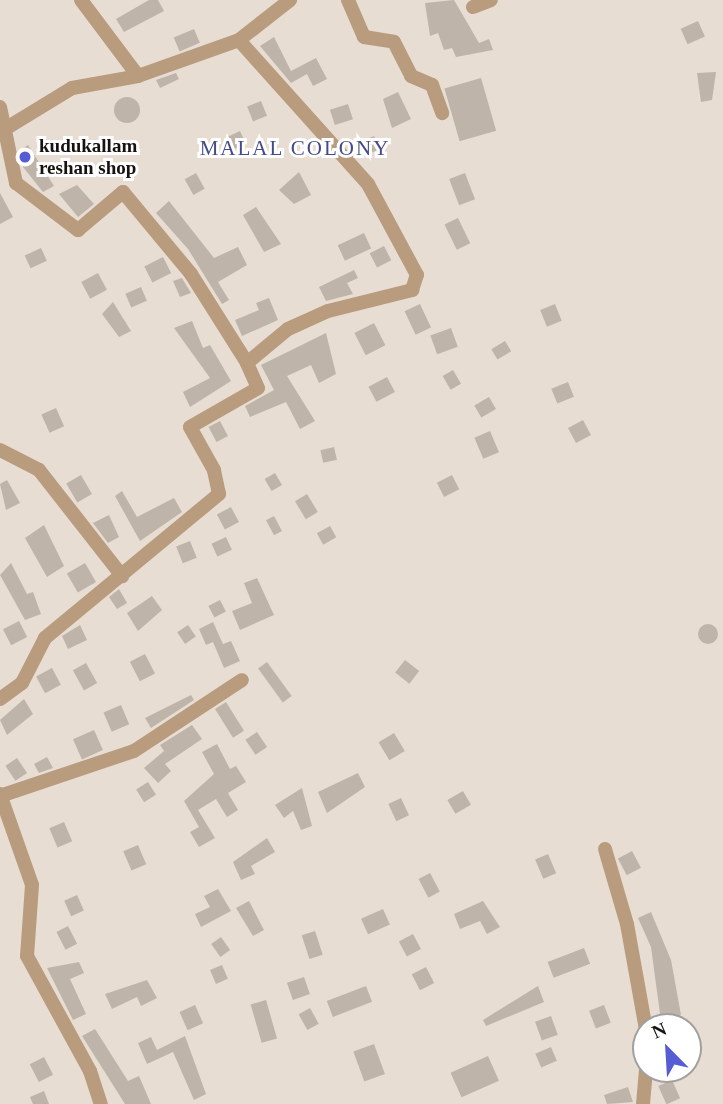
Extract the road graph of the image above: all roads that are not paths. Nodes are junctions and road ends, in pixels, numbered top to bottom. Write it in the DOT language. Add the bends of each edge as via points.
graph roads {
  1 [pos="81,0"];
  2 [pos="290,0"];
  3 [pos="348,0"];
  4 [pos="491,0"];
  5 [pos="473,7"];
  6 [pos="239,40"];
  7 [pos="138,76"];
  8 [pos="0,107"];
  9 [pos="442,113"];
  10 [pos="2,131"];
  11 [pos="247,363"];
  12 [pos="0,450"];
  13 [pos="122,576"];
  14 [pos="242,680"];
  15 [pos="0,699"];
  16 [pos="0,795"];
  17 [pos="605,849"];
  18 [pos="643,1013"];
  19 [pos="645,1083"];
  20 [pos="101,1104"];
  21 [pos="643,1104"];
  1 -- 7 [label="street"];
  2 -- 6 [label="street"];
  3 -- 9 [label="street" via="365,37 394,42 411,76 436,92"];
  4 -- 5 [label="street"];
  6 -- 7 [label="street"];
  6 -- 11 [label="street" via="368,184 417,275 412,290 328,310 288,330"];
  7 -- 10 [label="street" via="72,88"];
  8 -- 10 [label="street"];
  10 -- 11 [label="street" via="16,183 73,228 90,224 123,192 191,274"];
  11 -- 13 [label="street" via="258,388 190,427 215,470 219,494"];
  12 -- 13 [label="street" via="39,470"];
  13 -- 15 [label="street" via="45,638 22,683"];
  14 -- 16 [label="street" via="134,751"];
  16 -- 20 [label="street" via="32,885 27,956 90,1071"];
  17 -- 18 [label="street" via="627,923"];
  19 -- 21 [label="street"];
}
